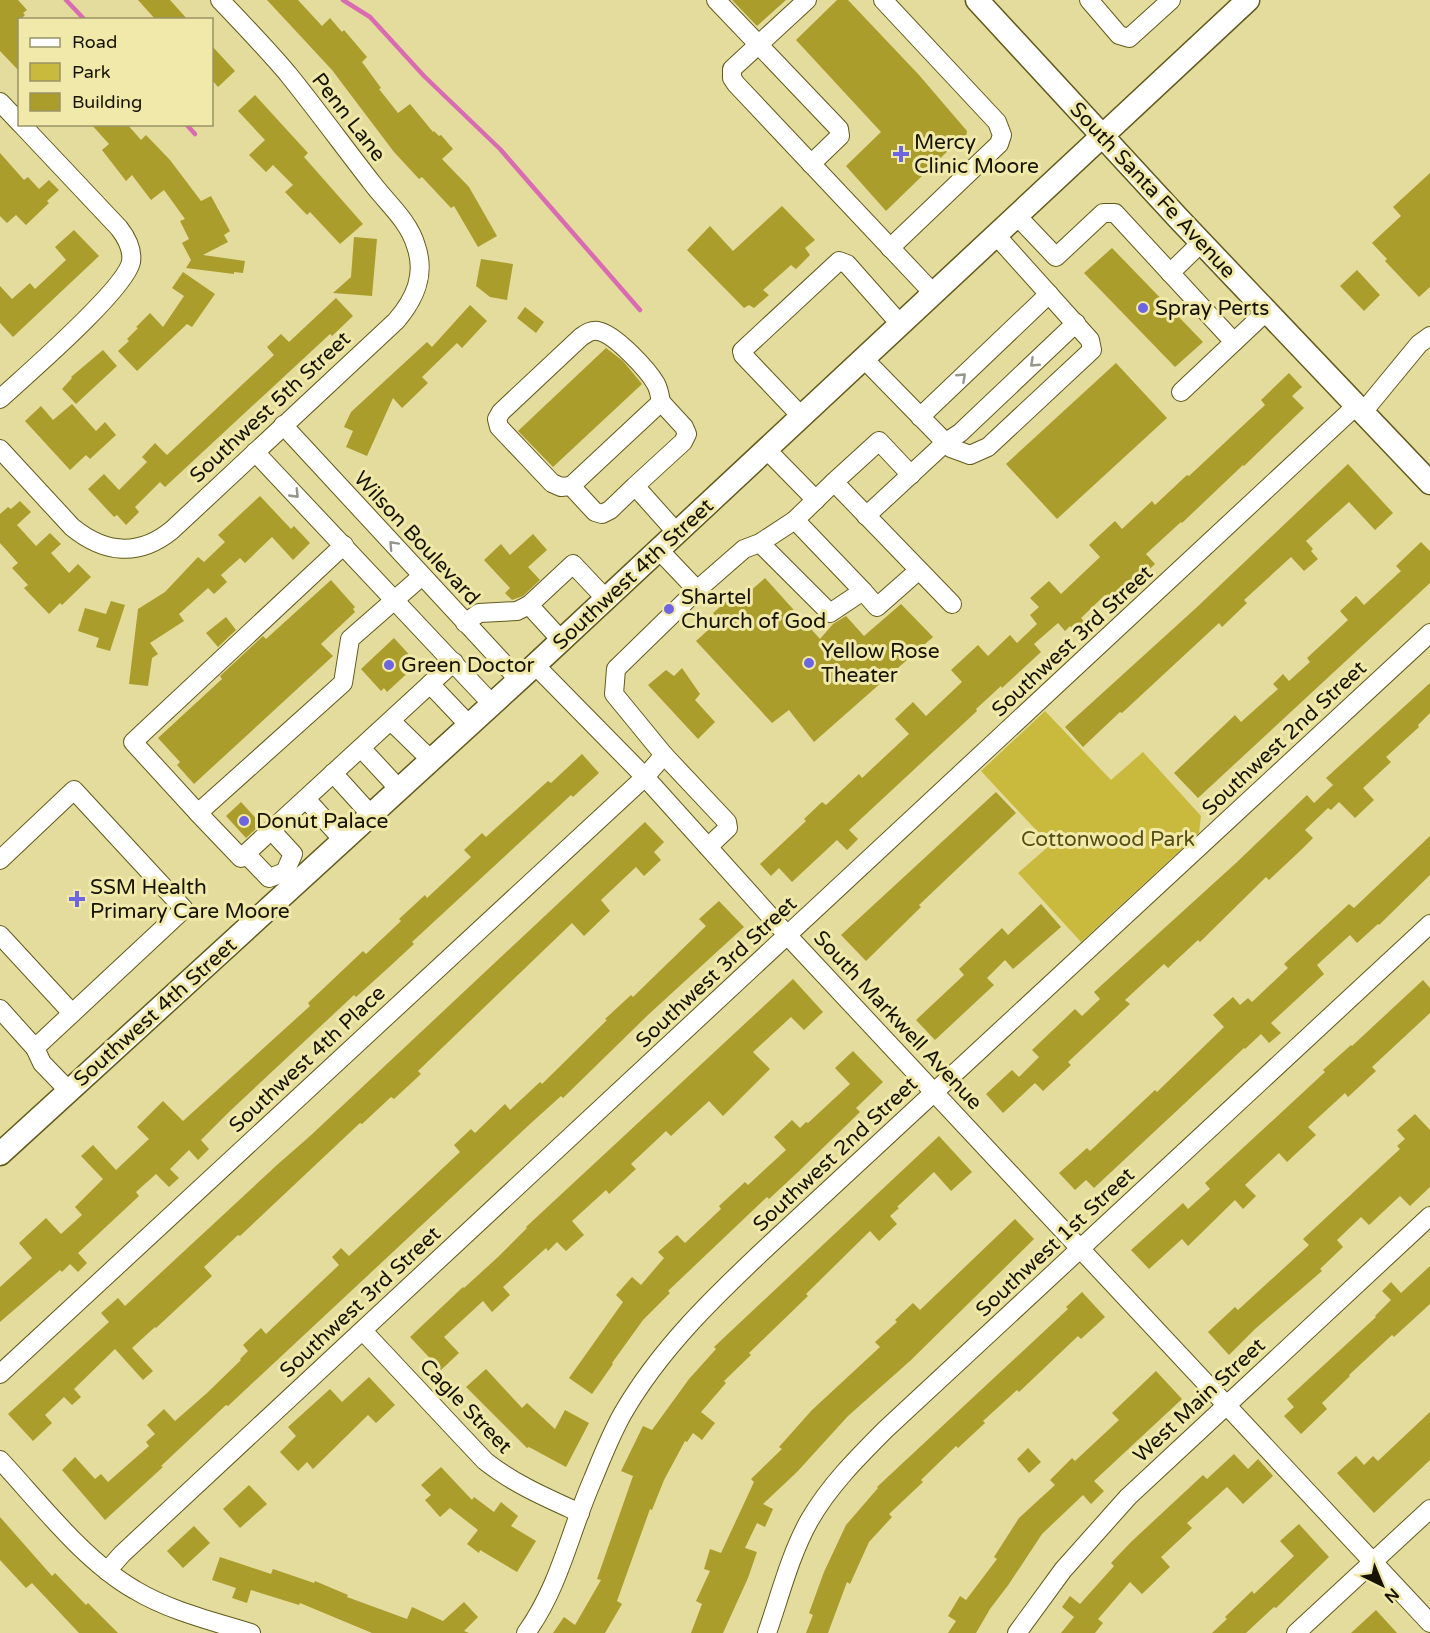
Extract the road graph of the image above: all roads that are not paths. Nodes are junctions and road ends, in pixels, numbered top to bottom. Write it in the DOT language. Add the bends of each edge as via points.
graph roads {
  1 [pos="220,0"];
  2 [pos="716,0"];
  3 [pos="807,0"];
  4 [pos="883,0"];
  5 [pos="977,0"];
  6 [pos="1171,0"];
  7 [pos="1248,0"];
  8 [pos="1094,2"];
  9 [pos="758,44"];
  10 [pos="0,102"];
  11 [pos="18,122"];
  12 [pos="22,126"];
  13 [pos="1102,136"];
  14 [pos="811,164"];
  15 [pos="1017,216"];
  16 [pos="999,233"];
  17 [pos="1202,242"];
  18 [pos="890,248"];
  19 [pos="420,273"];
  20 [pos="1170,273"];
  21 [pos="934,294"];
  22 [pos="1049,294"];
  23 [pos="1268,310"];
  24 [pos="1076,323"];
  25 [pos="901,325"];
  26 [pos="1430,336"];
  27 [pos="1234,342"];
  28 [pos="864,359"];
  29 [pos="1182,392"];
  30 [pos="0,399"];
  31 [pos="661,402"];
  32 [pos="1360,409"];
  33 [pos="802,417"];
  34 [pos="920,417"];
  35 [pos="283,426"];
  36 [pos="946,442"];
  37 [pos="0,449"];
  38 [pos="767,450"];
  39 [pos="255,452"];
  40 [pos="911,475"];
  41 [pos="834,482"];
  42 [pos="1430,483"];
  43 [pos="571,486"];
  44 [pos="635,486"];
  45 [pos="816,500"];
  46 [pos="866,516"];
  47 [pos="795,520"];
  48 [pos="677,533"];
  49 [pos="760,543"];
  50 [pos="344,545"];
  51 [pos="659,550"];
  52 [pos="919,570"];
  53 [pos="422,576"];
  54 [pos="697,590"];
  55 [pos="863,591"];
  56 [pos="606,599"];
  57 [pos="396,600"];
  58 [pos="952,604"];
  59 [pos="529,605"];
  60 [pos="465,623"];
  61 [pos="1430,633"];
  62 [pos="561,640"];
  63 [pos="454,662"];
  64 [pos="535,665"];
  65 [pos="519,680"];
  66 [pos="430,684"];
  67 [pos="492,704"];
  68 [pos="391,721"];
  69 [pos="469,725"];
  70 [pos="361,748"];
  71 [pos="664,755"];
  72 [pos="431,760"];
  73 [pos="333,773"];
  74 [pos="645,777"];
  75 [pos="399,789"];
  76 [pos="306,799"];
  77 [pos="198,813"];
  78 [pos="370,815"];
  79 [pos="271,830"];
  80 [pos="343,840"];
  81 [pos="708,847"];
  82 [pos="246,854"];
  83 [pos="0,860"];
  84 [pos="290,878"];
  85 [pos="1430,924"];
  86 [pos="0,935"];
  87 [pos="788,936"];
  88 [pos="0,1009"];
  89 [pos="72,1013"];
  90 [pos="35,1048"];
  91 [pos="69,1091"];
  92 [pos="935,1091"];
  93 [pos="0,1154"];
  94 [pos="1430,1216"];
  95 [pos="1081,1248"];
  96 [pos="363,1331"];
  97 [pos="0,1374"];
  98 [pos="1227,1406"];
  99 [pos="0,1460"];
  100 [pos="1430,1509"];
  101 [pos="580,1513"];
  102 [pos="1373,1562"];
  103 [pos="106,1571"];
  104 [pos="1430,1623"];
  105 [pos="251,1633"];
  106 [pos="526,1633"];
  107 [pos="767,1633"];
  108 [pos="1017,1633"];
  109 [pos="1296,1633"];
  1 -- 19 [label="street, Penn Lane" via="292,79 407,225 417,246"];
  2 -- 9 [label="street"];
  3 -- 9 [label="street"];
  4 -- 18 [label="street" via="997,122 1002,135 999,144"];
  5 -- 13 [label="main road, South Santa Fe Avenue"];
  6 -- 8 [label="street" via="1129,38 1119,35"];
  7 -- 13 [label="main road, Southwest 4th Street"];
  9 -- 14 [label="street" via="732,69 732,78"];
  9 -- 14 [label="street" via="839,129 840,136"];
  10 -- 11 [label="street"];
  12 -- 30 [label="street" via="119,228 131,252 131,262 110,294"];
  13 -- 15 [label="main road, Southwest 4th Street"];
  13 -- 17 [label="main road, South Santa Fe Avenue"];
  14 -- 18 [label="street"];
  15 -- 16 [label="main road, Southwest 4th Street"];
  15 -- 20 [label="street" via="1056,257 1103,213 1115,213"];
  16 -- 21 [label="main road, Southwest 4th Street"];
  16 -- 22 [label="street" via="1002,242"];
  17 -- 20 [label="street"];
  17 -- 23 [label="main road, South Santa Fe Avenue"];
  18 -- 21 [label="street"];
  19 -- 35 [label="street, Southwest 5th Street" via="409,306 396,321"];
  20 -- 27 [label="street"];
  21 -- 25 [label="main road, Southwest 4th Street"];
  22 -- 24 [label="street"];
  34 -- 22 [label="street, one-way"];
  23 -- 27 [label="street"];
  23 -- 32 [label="main road, South Santa Fe Avenue"];
  24 -- 36 [label="street, one-way"];
  24 -- 36 [label="street" via="1090,340 1092,350 988,447 970,455"];
  25 -- 28 [label="main road, Southwest 4th Street"];
  25 -- 33 [label="street" via="847,264 839,261 742,351"];
  26 -- 32 [label="street, Southwest 3rd Street"];
  27 -- 29 [label="street"];
  28 -- 33 [label="main road, Southwest 4th Street"];
  28 -- 34 [label="street"];
  31 -- 43 [label="street"];
  31 -- 43 [label="street" via="651,377 614,338 600,331 581,337 525,389 501,412 497,419 499,427 552,483"];
  31 -- 44 [label="street" via="687,434"];
  32 -- 42 [label="main road, South Santa Fe Avenue"];
  32 -- 87 [label="street, Southwest 3rd Street"];
  33 -- 38 [label="main road, Southwest 4th Street"];
  34 -- 36 [label="street"];
  35 -- 39 [label="street, Southwest 5th Street"];
  53 -- 35 [label="street, Wilson Boulevard, one-way"];
  36 -- 40 [label="street"];
  37 -- 39 [label="street, Southwest 5th Street" via="85,538 127,549 163,537"];
  38 -- 45 [label="street"];
  38 -- 48 [label="main road, Southwest 4th Street"];
  39 -- 50 [label="street, one-way"];
  40 -- 41 [label="street" via="879,441"];
  40 -- 46 [label="street"];
  41 -- 45 [label="street"];
  41 -- 46 [label="street"];
  43 -- 44 [label="street" via="595,512 602,514"];
  44 -- 48 [label="street"];
  45 -- 47 [label="street"];
  46 -- 52 [label="street"];
  47 -- 49 [label="street"];
  47 -- 55 [label="street"];
  48 -- 51 [label="main road, Southwest 4th Street"];
  49 -- 54 [label="street" via="744,549"];
  49 -- 55 [label="street" via="830,613"];
  50 -- 57 [label="street"];
  50 -- 77 [label="street" via="133,742"];
  51 -- 54 [label="street"];
  51 -- 56 [label="main road, Southwest 4th Street"];
  52 -- 55 [label="street" via="877,607"];
  52 -- 58 [label="street"];
  53 -- 57 [label="street"];
  53 -- 60 [label="street, Wilson Boulevard"];
  54 -- 71 [label="street" via="616,669 614,694"];
  56 -- 59 [label="street" via="573,564"];
  56 -- 62 [label="main road, Southwest 4th Street"];
  57 -- 63 [label="street"];
  57 -- 77 [label="street" via="350,639 343,683"];
  59 -- 60 [label="street" via="516,611 479,613"];
  59 -- 62 [label="street"];
  60 -- 65 [label="street, Wilson Boulevard"];
  61 -- 92 [label="street, Southwest 2nd Street"];
  62 -- 64 [label="main road, Southwest 4th Street"];
  63 -- 66 [label="street"];
  63 -- 67 [label="street"];
  64 -- 65 [label="main road, Southwest 4th Street"];
  64 -- 74 [label="street, South Markwell Avenue"];
  65 -- 67 [label="main road, Southwest 4th Street"];
  66 -- 68 [label="street"];
  66 -- 69 [label="street"];
  67 -- 69 [label="main road, Southwest 4th Street"];
  68 -- 70 [label="street"];
  68 -- 72 [label="street"];
  69 -- 72 [label="main road, Southwest 4th Street"];
  70 -- 73 [label="street"];
  70 -- 75 [label="street"];
  71 -- 74 [label="street, Southwest 4th Place"];
  71 -- 81 [label="street" via="727,822 728,828"];
  72 -- 75 [label="main road, Southwest 4th Street"];
  73 -- 76 [label="street"];
  73 -- 78 [label="street"];
  74 -- 81 [label="street, South Markwell Avenue"];
  74 -- 97 [label="street, Southwest 4th Place"];
  75 -- 78 [label="main road, Southwest 4th Street"];
  76 -- 79 [label="street"];
  76 -- 80 [label="street"];
  77 -- 82 [label="street" via="242,858"];
  78 -- 80 [label="main road, Southwest 4th Street"];
  79 -- 82 [label="street"];
  79 -- 84 [label="street" via="292,854"];
  80 -- 84 [label="main road, Southwest 4th Street"];
  81 -- 87 [label="street, South Markwell Avenue"];
  82 -- 84 [label="street" via="269,878"];
  83 -- 89 [label="street" via="74,790 184,909"];
  84 -- 91 [label="main road, Southwest 4th Street"];
  85 -- 95 [label="street, Southwest 1st Street"];
  86 -- 89 [label="street"];
  87 -- 92 [label="street, South Markwell Avenue"];
  87 -- 96 [label="street, Southwest 3rd Street"];
  88 -- 90 [label="street"];
  89 -- 90 [label="street"];
  90 -- 91 [label="street" via="42,1063"];
  91 -- 93 [label="main road, Southwest 4th Street"];
  92 -- 95 [label="street, South Markwell Avenue"];
  92 -- 101 [label="street, Southwest 2nd Street" via="724,1288 669,1347 623,1413"];
  94 -- 98 [label="street, West Main Street"];
  95 -- 98 [label="street, South Markwell Avenue"];
  95 -- 107 [label="street, Southwest 1st Street" via="848,1467 808,1522"];
  96 -- 101 [label="street, Cagle Street" via="485,1461 529,1490"];
  96 -- 103 [label="street, Southwest 3rd Street"];
  98 -- 102 [label="street, South Markwell Avenue"];
  98 -- 108 [label="street, West Main Street" via="1128,1497 1087,1541"];
  99 -- 103 [label="street"];
  100 -- 102 [label="street"];
  101 -- 106 [label="street, Southwest 2nd Street" via="550,1596"];
  102 -- 104 [label="street, South Markwell Avenue"];
  102 -- 109 [label="street"];
  103 -- 105 [label="street" via="159,1602"];
}
